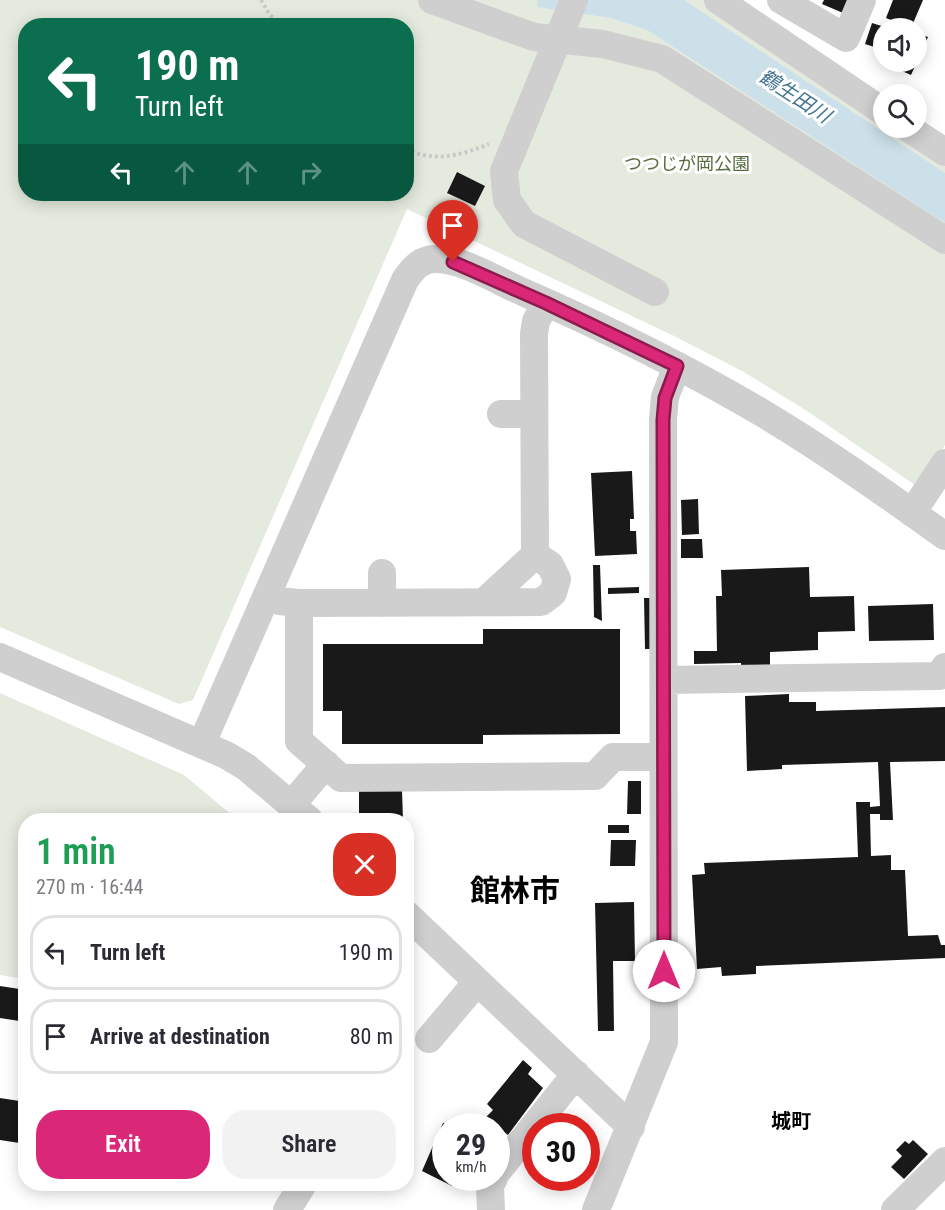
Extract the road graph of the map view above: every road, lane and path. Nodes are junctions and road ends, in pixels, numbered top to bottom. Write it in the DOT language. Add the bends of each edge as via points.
graph roads {
  1 [pos="261,0"];
  2 [pos="432,0"];
  3 [pos="718,0"];
  4 [pos="781,0"];
  5 [pos="862,0"];
  6 [pos="274,18"];
  7 [pos="565,21"];
  8 [pos="873,105"];
  9 [pos="518,133"];
  10 [pos="923,138"];
  11 [pos="414,152"];
  12 [pos="945,152"];
  13 [pos="945,240"];
  14 [pos="655,292"];
  15 [pos="546,303"];
  16 [pos="677,366"];
  17 [pos="501,414"];
  18 [pos="534,414"];
  19 [pos="945,463"];
  20 [pos="912,513"];
  21 [pos="945,536"];
  22 [pos="535,555"];
  23 [pos="382,573"];
  24 [pos="266,596"];
  25 [pos="484,602"];
  26 [pos="298,603"];
  27 [pos="382,603"];
  28 [pos="0,657"];
  29 [pos="945,667"];
  30 [pos="664,680"];
  31 [pos="202,743"];
  32 [pos="663,757"];
  33 [pos="326,764"];
  34 [pos="300,812"];
  35 [pos="414,922"];
  36 [pos="477,982"];
  37 [pos="429,1039"];
  38 [pos="576,1074"];
  39 [pos="631,1127"];
  40 [pos="510,1156"];
  41 [pos="945,1161"];
  42 [pos="299,1191"];
  43 [pos="490,1191"];
  44 [pos="489,1209"];
  45 [pos="287,1210"];
  46 [pos="596,1210"];
  47 [pos="895,1210"];
  1 -- 6 [label="path"];
  2 -- 7 [label="street" via="534,37"];
  3 -- 8 [label="street"];
  4 -- 5 [label="street" via="846,38"];
  7 -- 9 [label="street"];
  7 -- 13 [label="street" via="603,44 662,59"];
  9 -- 11 [label="path" via="458,155 428,156"];
  9 -- 14 [label="street" via="504,171 507,200 517,217"];
  10 -- 12 [label="street"];
  15 -- 16 [label="street"];
  15 -- 18 [label="street" via="534,334"];
  15 -- 24 [label="street" via="453,262 434,258 412,268"];
  16 -- 20 [label="street" via="765,415"];
  16 -- 30 [label="street" via="665,398 663,420"];
  17 -- 18 [label="street"];
  18 -- 22 [label="street"];
  19 -- 20 [label="street"];
  20 -- 21 [label="street"];
  22 -- 25 [label="street"];
  22 -- 25 [label="street" via="550,565 558,579 548,599"];
  23 -- 27 [label="street"];
  24 -- 26 [label="street"];
  24 -- 31 [label="street"];
  25 -- 27 [label="street"];
  26 -- 27 [label="street"];
  26 -- 33 [label="street" via="299,741"];
  28 -- 31 [label="street"];
  29 -- 30 [label="street" via="939,676"];
  30 -- 32 [label="street"];
  31 -- 34 [label="street" via="246,767"];
  32 -- 33 [label="street" via="613,757 595,776 341,778"];
  32 -- 39 [label="street" via="664,1042"];
  33 -- 34 [label="street"];
  35 -- 36 [label="street"];
  36 -- 37 [label="street"];
  36 -- 38 [label="street"];
  38 -- 39 [label="street"];
  38 -- 40 [label="street"];
  39 -- 46 [label="street"];
  41 -- 47 [label="street"];
  42 -- 45 [label="street"];
  43 -- 44 [label="street"];
}
